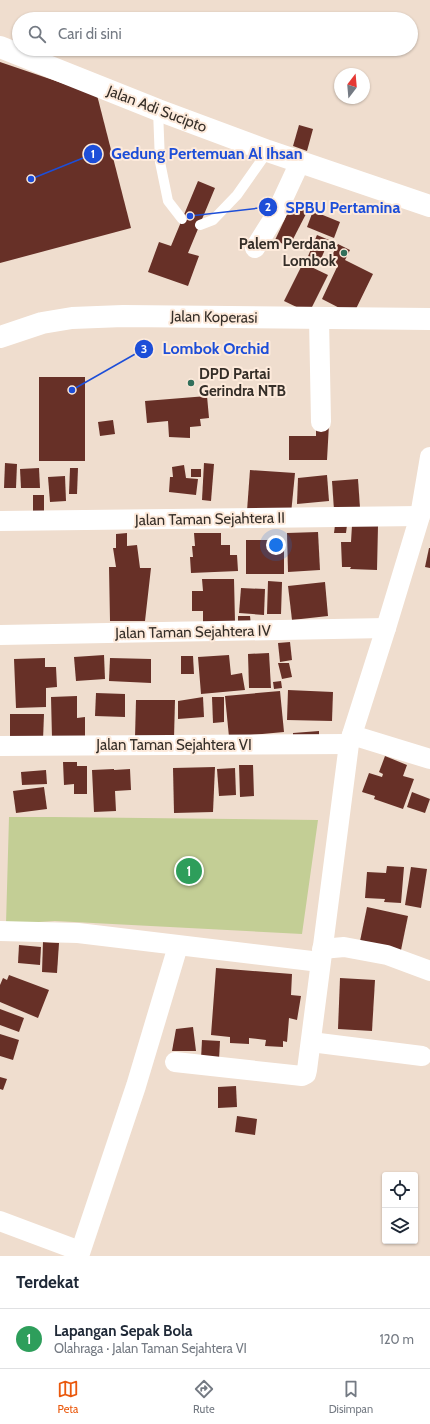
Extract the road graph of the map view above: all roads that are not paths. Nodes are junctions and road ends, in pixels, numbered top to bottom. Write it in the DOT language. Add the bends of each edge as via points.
graph roads {
  1 [pos="0,47"];
  2 [pos="12,53"];
  3 [pos="19,56"];
  4 [pos="158,110"];
  5 [pos="268,151"];
  6 [pos="300,162"];
  7 [pos="430,206"];
  8 [pos="182,219"];
  9 [pos="200,225"];
  10 [pos="255,248"];
  11 [pos="319,318"];
  12 [pos="430,319"];
  13 [pos="0,337"];
  14 [pos="321,422"];
  15 [pos="430,457"];
  16 [pos="420,516"];
  17 [pos="0,521"];
  18 [pos="386,628"];
  19 [pos="0,635"];
  20 [pos="350,739"];
  21 [pos="0,746"];
  22 [pos="430,759"];
  23 [pos="0,931"];
  24 [pos="178,946"];
  25 [pos="321,955"];
  26 [pos="430,971"];
  27 [pos="311,1042"];
  28 [pos="422,1056"];
  29 [pos="175,1062"];
  30 [pos="0,1220"];
  31 [pos="79,1254"];
  1 -- 2 [label="main road, Jalan Adi Sucipto"];
  3 -- 4 [label="main road, Jalan Adi Sucipto" via="48,70"];
  4 -- 5 [label="main road, Jalan Adi Sucipto"];
  4 -- 8 [label="lane" via="160,162 168,201"];
  5 -- 6 [label="main road, Jalan Adi Sucipto"];
  5 -- 9 [label="lane" via="237,195 213,220"];
  6 -- 7 [label="main road, Jalan Adi Sucipto"];
  6 -- 10 [label="street" via="275,216"];
  11 -- 12 [label="main road, Jalan Koperasi"];
  11 -- 13 [label="main road, Jalan Koperasi" via="72,318 42,323"];
  11 -- 14 [label="street"];
  15 -- 16 [label="street"];
  16 -- 17 [label="street, Jalan Taman Sejahtera II"];
  16 -- 18 [label="street"];
  18 -- 19 [label="street, Jalan Taman Sejahtera IV"];
  18 -- 20 [label="street"];
  20 -- 21 [label="street, Jalan Taman Sejahtera VI"];
  20 -- 22 [label="street, Jalan Taman Sejahtera VI"];
  20 -- 25 [label="street"];
  23 -- 24 [label="street" via="78,933"];
  24 -- 25 [label="street"];
  24 -- 31 [label="street" via="136,1086"];
  25 -- 26 [label="street" via="344,947 387,955"];
  25 -- 27 [label="street"];
  27 -- 28 [label="street"];
  27 -- 29 [label="street" via="306,1074 302,1076"];
  30 -- 31 [label="street"];
}
